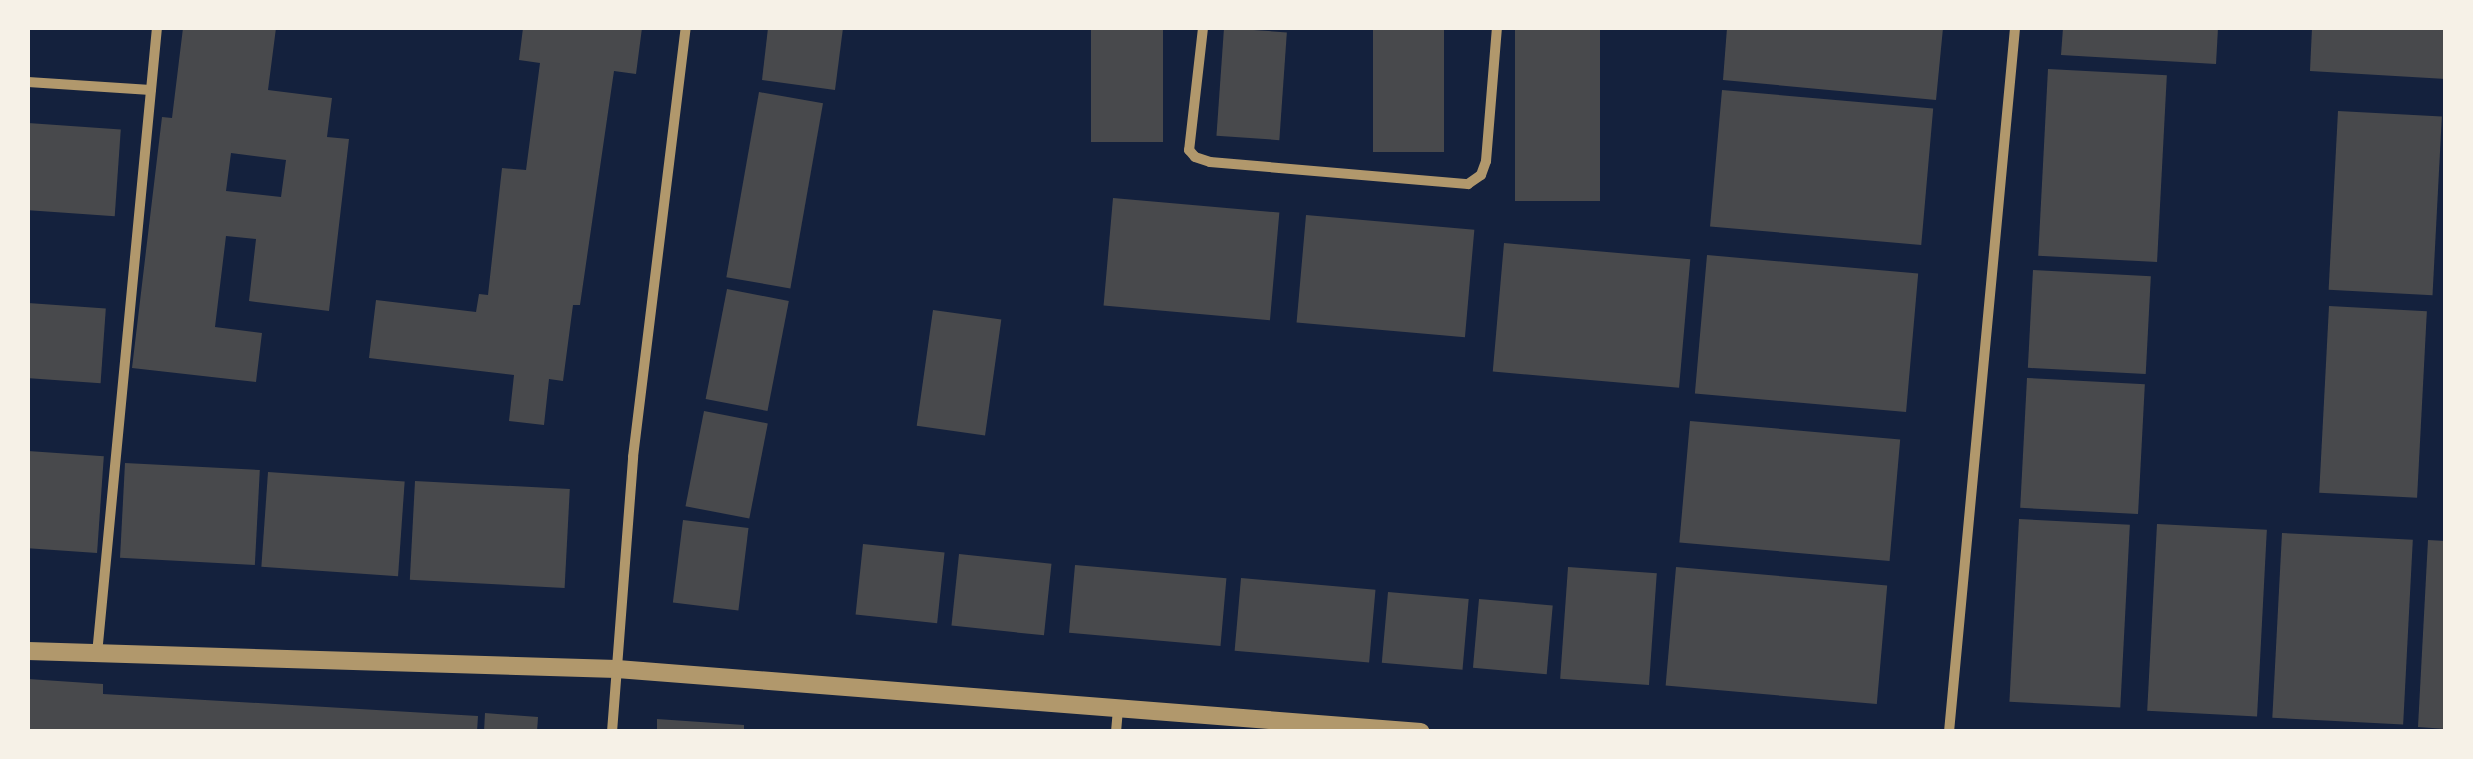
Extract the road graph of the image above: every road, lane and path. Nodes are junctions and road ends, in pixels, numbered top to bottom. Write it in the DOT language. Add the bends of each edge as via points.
graph roads {
  1 [pos="157,28"];
  2 [pos="686,28"];
  3 [pos="1204,28"];
  4 [pos="1497,28"];
  5 [pos="2014,28"];
  6 [pos="28,82"];
  7 [pos="150,90"];
  8 [pos="28,651"];
  9 [pos="97,655"];
  10 [pos="617,668"];
  11 [pos="1118,711"];
  12 [pos="612,732"];
  13 [pos="1116,732"];
  14 [pos="1421,732"];
  15 [pos="1949,732"];
  1 -- 7 [label="street"];
  2 -- 10 [label="street" via="633,457"];
  3 -- 4 [label="street" via="1189,150 1195,157 1468,184 1486,161"];
  5 -- 15 [label="street"];
  6 -- 7 [label="street"];
  7 -- 9 [label="street"];
  8 -- 9 [label="street"];
  9 -- 10 [label="street"];
  10 -- 11 [label="street"];
  10 -- 12 [label="street"];
  11 -- 13 [label="street"];
  11 -- 14 [label="street"];
}
